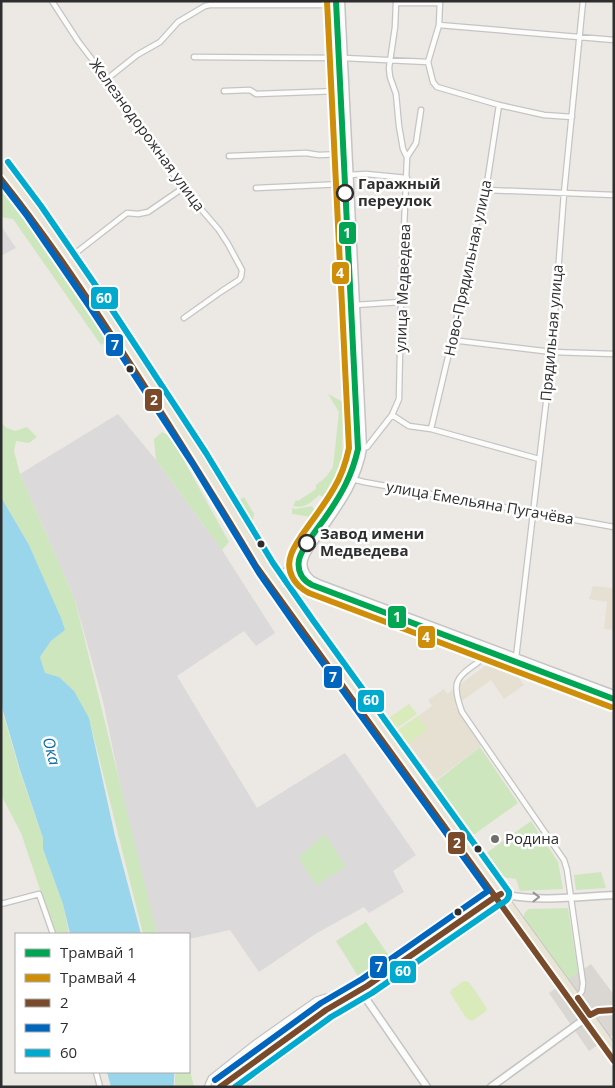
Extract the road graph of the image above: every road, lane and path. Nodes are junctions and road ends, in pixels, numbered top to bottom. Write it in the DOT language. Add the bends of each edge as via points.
graph roads {
  1 [pos="52,1"];
  2 [pos="341,1"];
  3 [pos="583,1"];
  4 [pos="440,2"];
  5 [pos="333,3"];
  6 [pos="439,25"];
  7 [pos="580,37"];
  8 [pos="614,40"];
  9 [pos="194,57"];
  10 [pos="336,58"];
  11 [pos="344,58"];
  12 [pos="389,60"];
  13 [pos="428,62"];
  14 [pos="106,79"];
  15 [pos="338,91"];
  16 [pos="224,92"];
  17 [pos="499,105"];
  18 [pos="421,110"];
  19 [pos="572,117"];
  20 [pos="341,154"];
  21 [pos="229,156"];
  22 [pos="407,157"];
  23 [pos="1,167"];
  24 [pos="350,174"];
  25 [pos="343,175"];
  26 [pos="407,178"];
  27 [pos="1,179"];
  28 [pos="343,184"];
  29 [pos="184,188"];
  30 [pos="256,188"];
  31 [pos="486,190"];
  32 [pos="564,193"];
  33 [pos="614,195"];
  34 [pos="68,259"];
  35 [pos="401,302"];
  36 [pos="353,305"];
  37 [pos="96,306"];
  38 [pos="184,318"];
  39 [pos="452,340"];
  40 [pos="552,352"];
  41 [pos="614,354"];
  42 [pos="392,415"];
  43 [pos="431,430"];
  44 [pos="359,448"];
  45 [pos="539,459"];
  46 [pos="351,478"];
  47 [pos="533,512"];
  48 [pos="614,527"];
  49 [pos="304,560"];
  50 [pos="294,562"];
  51 [pos="295,573"];
  52 [pos="283,574"];
  53 [pos="312,580"];
  54 [pos="288,581"];
  55 [pos="272,582"];
  56 [pos="304,585"];
  57 [pos="277,589"];
  58 [pos="487,654"];
  59 [pos="516,661"];
  60 [pos="614,694"];
  61 [pos="614,702"];
  62 [pos="498,895"];
  63 [pos="614,895"];
  64 [pos="571,897"];
  65 [pos="1,898"];
  66 [pos="3,903"];
  67 [pos="53,933"];
  68 [pos="360,990"];
  69 [pos="349,997"];
  70 [pos="577,998"];
  71 [pos="318,999"];
  72 [pos="614,1010"];
  73 [pos="325,1011"];
  74 [pos="587,1017"];
  75 [pos="614,1049"];
  76 [pos="614,1061"];
  77 [pos="96,1073"];
  78 [pos="100,1087"];
  79 [pos="207,1087"];
  80 [pos="220,1087"];
  81 [pos="238,1087"];
  82 [pos="427,1087"];
  83 [pos="491,1087"];
  1 -- 14 [label="street, Железнодорожная улица"];
  2 -- 11 [label="street"];
  3 -- 7 [label="street, Прядильная улица"];
  4 -- 6 [label="street"];
  4 -- 12 [label="street" via="396,3"];
  5 -- 10 [label="street"];
  5 -- 14 [label="street" via="205,6 178,22 160,42"];
  6 -- 7 [label="street"];
  6 -- 13 [label="street"];
  7 -- 8 [label="street"];
  7 -- 19 [label="street, Прядильная улица"];
  9 -- 10 [label="street"];
  10 -- 11 [label="street"];
  10 -- 15 [label="street"];
  11 -- 12 [label="street"];
  11 -- 24 [label="street"];
  12 -- 13 [label="street"];
  12 -- 22 [label="street"];
  13 -- 17 [label="street" via="437,87"];
  14 -- 29 [label="street, Железнодорожная улица"];
  15 -- 16 [label="street"];
  15 -- 20 [label="street"];
  17 -- 19 [label="street" via="544,115"];
  17 -- 31 [label="street, Ново-Прядильная улица"];
  18 -- 22 [label="street, улица Медведева" via="416,143"];
  19 -- 32 [label="street, Прядильная улица"];
  20 -- 21 [label="street"];
  20 -- 25 [label="street"];
  22 -- 26 [label="street, улица Медведева"];
  23 -- 34 [label="main road"];
  24 -- 25 [label="street"];
  24 -- 26 [label="street"];
  24 -- 36 [label="street"];
  25 -- 28 [label="street"];
  26 -- 35 [label="street, улица Медведева"];
  27 -- 37 [label="main road"];
  28 -- 30 [label="street"];
  28 -- 36 [label="street"];
  29 -- 34 [label="street" via="148,212 127,213"];
  29 -- 38 [label="street, Железнодорожная улица" via="219,230 242,270 239,280"];
  31 -- 32 [label="street"];
  31 -- 39 [label="street, Ново-Прядильная улица"];
  32 -- 33 [label="street"];
  32 -- 40 [label="street, Прядильная улица"];
  34 -- 37 [label="main road"];
  35 -- 36 [label="street"];
  35 -- 42 [label="street, улица Медведева" via="400,395"];
  36 -- 44 [label="street"];
  37 -- 55 [label="main road" via="256,566"];
  39 -- 40 [label="street"];
  39 -- 43 [label="street, Ново-Прядильная улица"];
  40 -- 41 [label="street"];
  40 -- 45 [label="street, Прядильная улица"];
  42 -- 43 [label="street" via="409,426"];
  42 -- 44 [label="street, улица Медведева" via="367,447"];
  43 -- 45 [label="street"];
  44 -- 46 [label="street" via="360,460"];
  45 -- 47 [label="street, Прядильная улица"];
  46 -- 47 [label="street, улица Емельяна Пугачёва"];
  46 -- 49 [label="street" via="348,492"];
  46 -- 50 [label="street"];
  47 -- 48 [label="street, улица Емельяна Пугачёва"];
  47 -- 59 [label="street, Прядильная улица"];
  49 -- 51 [label="street"];
  49 -- 53 [label="street" via="305,572"];
  50 -- 51 [label="street"];
  50 -- 52 [label="street"];
  51 -- 52 [label="street"];
  51 -- 53 [label="street"];
  51 -- 54 [label="street"];
  51 -- 56 [label="street"];
  52 -- 55 [label="street"];
  53 -- 59 [label="street"];
  54 -- 56 [label="street"];
  54 -- 57 [label="street"];
  55 -- 57 [label="main road"];
  56 -- 58 [label="street"];
  57 -- 62 [label="main road"];
  58 -- 59 [label="street"];
  58 -- 64 [label="street" via="459,678 456,683 458,701 462,712 564,860"];
  59 -- 60 [label="street"];
  59 -- 61 [label="street"];
  62 -- 64 [label="street, one-way"];
  62 -- 68 [label="main road"];
  62 -- 70 [label="main road"];
  62 -- 74 [label="main road"];
  63 -- 64 [label="street"];
  64 -- 70 [label="street" via="583,987"];
  65 -- 66 [label="street"];
  66 -- 67 [label="street" via="39,894"];
  68 -- 69 [label="main road"];
  68 -- 82 [label="street"];
  69 -- 71 [label="street"];
  69 -- 73 [label="main road"];
  69 -- 81 [label="street" via="342,1009 330,1019"];
  70 -- 74 [label="main road"];
  71 -- 73 [label="street" via="327,1004"];
  71 -- 79 [label="street" via="255,1042 211,1078"];
  72 -- 74 [label="street" via="598,1011"];
  73 -- 80 [label="main road"];
  74 -- 75 [label="main road"];
  74 -- 76 [label="main road"];
  74 -- 83 [label="street"];
  77 -- 78 [label="street"];
}
